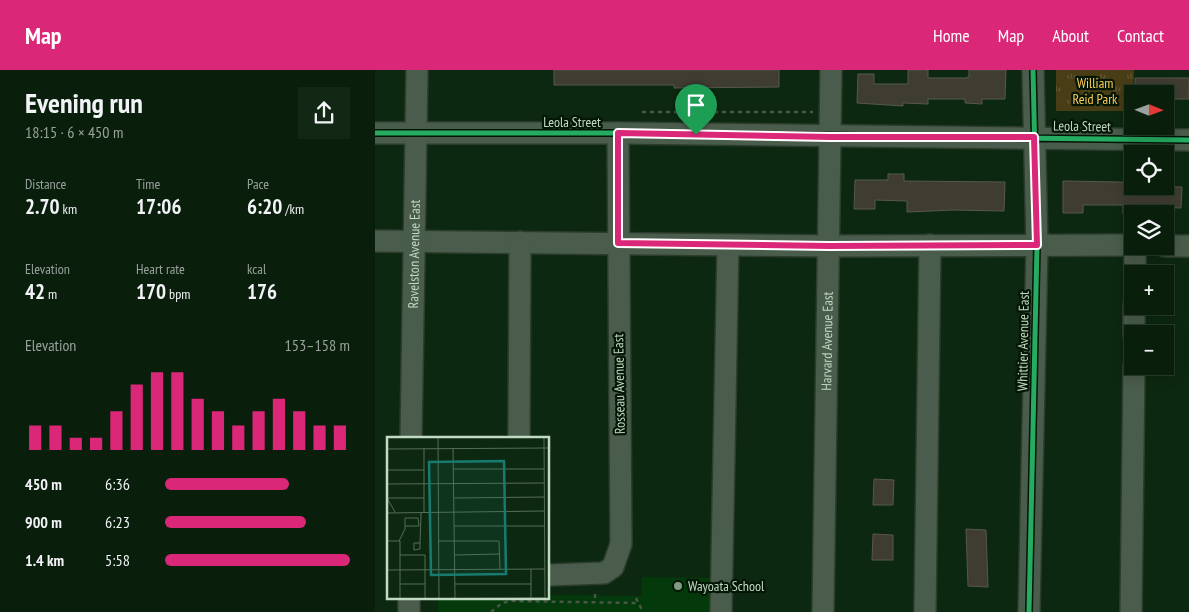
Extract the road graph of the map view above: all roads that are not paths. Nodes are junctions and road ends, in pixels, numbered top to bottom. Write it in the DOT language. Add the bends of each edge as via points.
graph roads {
  1 [pos="417,70"];
  2 [pos="831,70"];
  3 [pos="1033,70"];
  4 [pos="375,133"];
  5 [pos="618,133"];
  6 [pos="415,134"];
  7 [pos="830,137"];
  8 [pos="1034,137"];
  9 [pos="1189,140"];
  10 [pos="375,241"];
  11 [pos="413,241"];
  12 [pos="520,242"];
  13 [pos="618,243"];
  14 [pos="728,245"];
  15 [pos="931,245"];
  16 [pos="1037,245"];
  17 [pos="829,246"];
  18 [pos="1124,246"];
  19 [pos="1174,246"];
  20 [pos="1189,246"];
  21 [pos="1133,375"];
  22 [pos="411,437"];
  23 [pos="519,437"];
  24 [pos="550,575"];
  25 [pos="721,612"];
  26 [pos="823,612"];
  27 [pos="925,612"];
  28 [pos="1029,612"];
  29 [pos="1131,612"];
  1 -- 6 [label="street, Ravelston Avenue East"];
  2 -- 7 [label="street, Harvard Avenue East"];
  3 -- 8 [label="street, Whittier Avenue East"];
  4 -- 6 [label="street, Leola Street"];
  5 -- 6 [label="street, Leola Street"];
  5 -- 7 [label="street, Leola Street"];
  5 -- 13 [label="street, Rosseau Avenue East"];
  6 -- 11 [label="street, Ravelston Avenue East"];
  7 -- 8 [label="street, Leola Street"];
  7 -- 17 [label="street, Harvard Avenue East"];
  8 -- 9 [label="street, Leola Street"];
  8 -- 16 [label="street, Whittier Avenue East"];
  10 -- 11 [label="street"];
  11 -- 12 [label="street"];
  11 -- 22 [label="street, Ravelston Avenue East"];
  12 -- 13 [label="street"];
  12 -- 23 [label="street"];
  13 -- 14 [label="street"];
  13 -- 24 [label="street, Rosseau Avenue East" via="621,544 613,567 604,573"];
  14 -- 17 [label="street"];
  14 -- 25 [label="street"];
  15 -- 16 [label="street"];
  15 -- 17 [label="street"];
  15 -- 27 [label="street"];
  16 -- 18 [label="street"];
  16 -- 28 [label="street, Whittier Avenue East"];
  17 -- 26 [label="street, Harvard Avenue East"];
  19 -- 20 [label="street"];
  21 -- 29 [label="street"];
}
